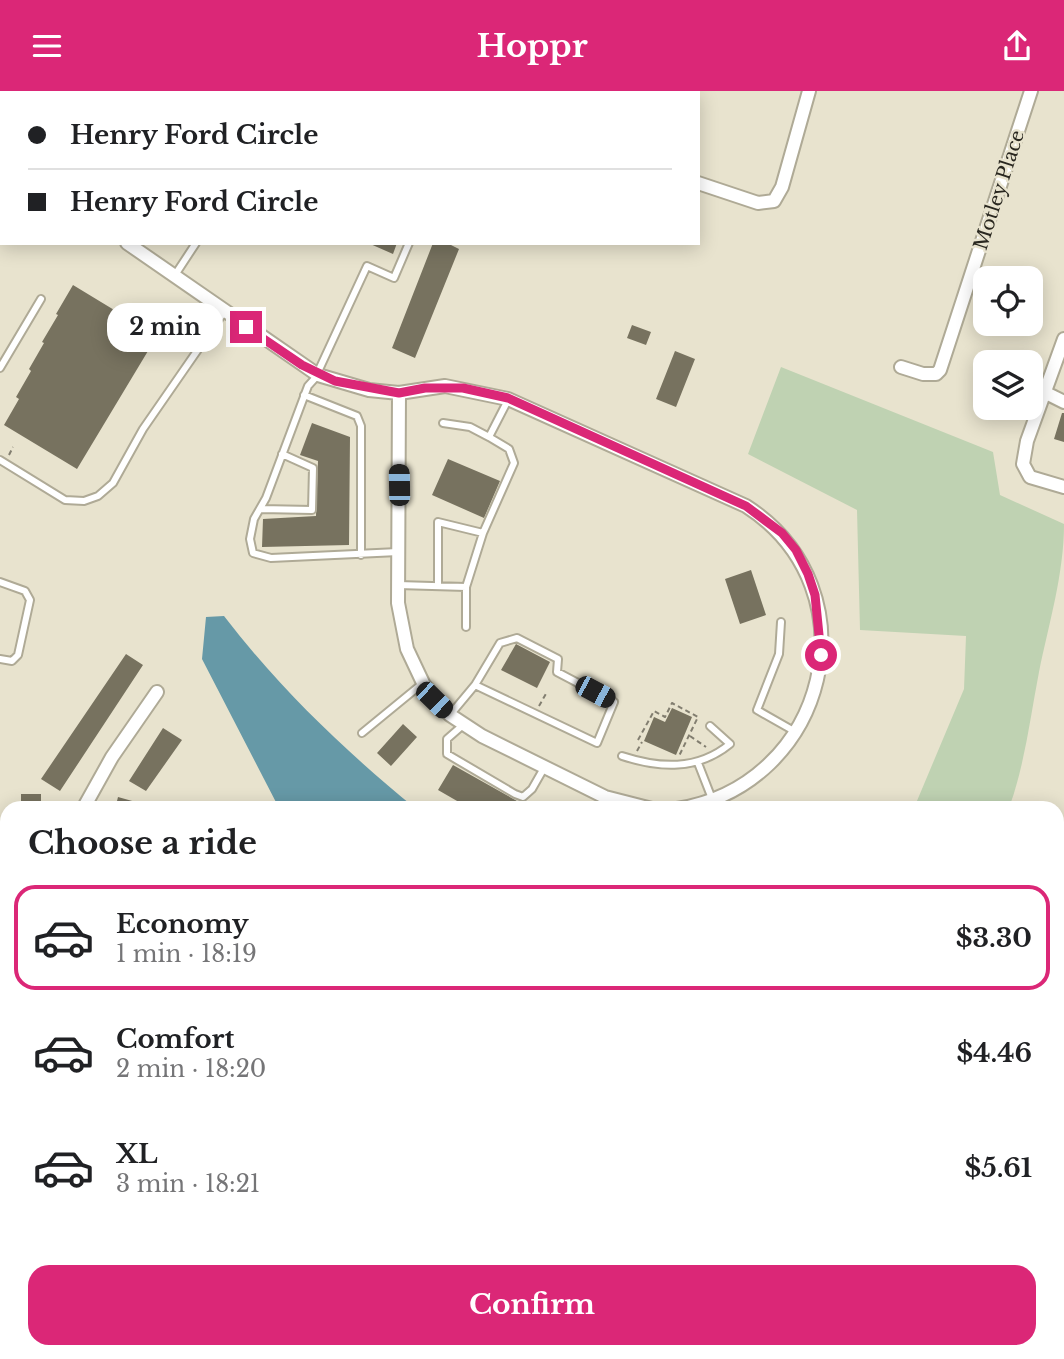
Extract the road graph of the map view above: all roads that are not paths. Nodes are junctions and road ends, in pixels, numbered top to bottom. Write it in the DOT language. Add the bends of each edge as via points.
graph roads {
  1 [pos="809,91"];
  2 [pos="1031,91"];
  3 [pos="700,184"];
  4 [pos="130,245"];
  5 [pos="193,245"];
  6 [pos="408,245"];
  7 [pos="173,276"];
  8 [pos="41,299"];
  9 [pos="224,312"];
  10 [pos="1064,339"];
  11 [pos="1061,360"];
  12 [pos="901,367"];
  13 [pos="0,368"];
  14 [pos="317,375"];
  15 [pos="399,393"];
  16 [pos="1046,393"];
  17 [pos="304,395"];
  18 [pos="508,398"];
  19 [pos="1064,402"];
  20 [pos="443,423"];
  21 [pos="489,437"];
  22 [pos="282,454"];
  23 [pos="0,460"];
  24 [pos="1064,487"];
  25 [pos="261,509"];
  26 [pos="483,533"];
  27 [pos="398,552"];
  28 [pos="361,555"];
  29 [pos="0,582"];
  30 [pos="398,585"];
  31 [pos="438,585"];
  32 [pos="466,587"];
  33 [pos="781,622"];
  34 [pos="466,627"];
  35 [pos="0,659"];
  36 [pos="423,683"];
  37 [pos="475,685"];
  38 [pos="157,692"];
  39 [pos="450,715"];
  40 [pos="463,725"];
  41 [pos="710,726"];
  42 [pos="362,733"];
  43 [pos="796,733"];
  44 [pos="622,755"];
  45 [pos="698,763"];
  46 [pos="544,768"];
  47 [pos="87,801"];
  48 [pos="617,801"];
  49 [pos="713,801"];
  50 [pos="718,801"];
  1 -- 3 [label="street" via="774,201 758,203"];
  2 -- 12 [label="street, Motley Place" via="940,370 923,374"];
  4 -- 7 [label="street"];
  5 -- 7 [label="lane"];
  6 -- 14 [label="lane" via="394,278 367,266"];
  7 -- 9 [label="street"];
  8 -- 13 [label="lane"];
  9 -- 14 [label="street"];
  9 -- 23 [label="lane" via="143,429 113,483 98,496 65,500"];
  10 -- 11 [label="street"];
  11 -- 16 [label="street"];
  14 -- 15 [label="street" via="369,390"];
  14 -- 17 [label="lane"];
  15 -- 18 [label="street" via="445,386"];
  15 -- 27 [label="street"];
  16 -- 19 [label="street"];
  16 -- 24 [label="street" via="1023,464 1030,477"];
  17 -- 22 [label="lane"];
  17 -- 28 [label="lane" via="357,416 361,426"];
  18 -- 21 [label="lane"];
  18 -- 43 [label="street" via="719,492 782,533 808,574 820,636 814,692"];
  20 -- 21 [label="lane" via="470,427"];
  21 -- 26 [label="lane" via="509,449 514,463"];
  22 -- 25 [label="lane"];
  22 -- 25 [label="lane" via="313,468 312,510"];
  25 -- 28 [label="lane" via="250,539 253,553 271,558"];
  26 -- 31 [label="lane" via="438,522"];
  26 -- 32 [label="lane"];
  27 -- 28 [label="lane"];
  27 -- 30 [label="street"];
  29 -- 35 [label="lane" via="25,591 30,600 18,655 12,661"];
  30 -- 31 [label="lane"];
  30 -- 36 [label="street" via="401,628"];
  31 -- 32 [label="lane"];
  32 -- 34 [label="lane"];
  33 -- 43 [label="lane" via="779,654 757,710"];
  36 -- 39 [label="street"];
  36 -- 42 [label="lane"];
  37 -- 37 [label="lane" via="597,743 614,702 557,672 558,659 517,638 500,643"];
  37 -- 39 [label="lane"];
  38 -- 47 [label="street" via="111,757"];
  39 -- 40 [label="street"];
  40 -- 46 [label="street"];
  40 -- 46 [label="lane" via="447,739 447,754 515,794 523,797 532,789"];
  41 -- 45 [label="lane" via="730,744"];
  43 -- 50 [label="street" via="762,771"];
  44 -- 45 [label="lane" via="651,765"];
  45 -- 49 [label="lane"];
  46 -- 48 [label="street"];
}
